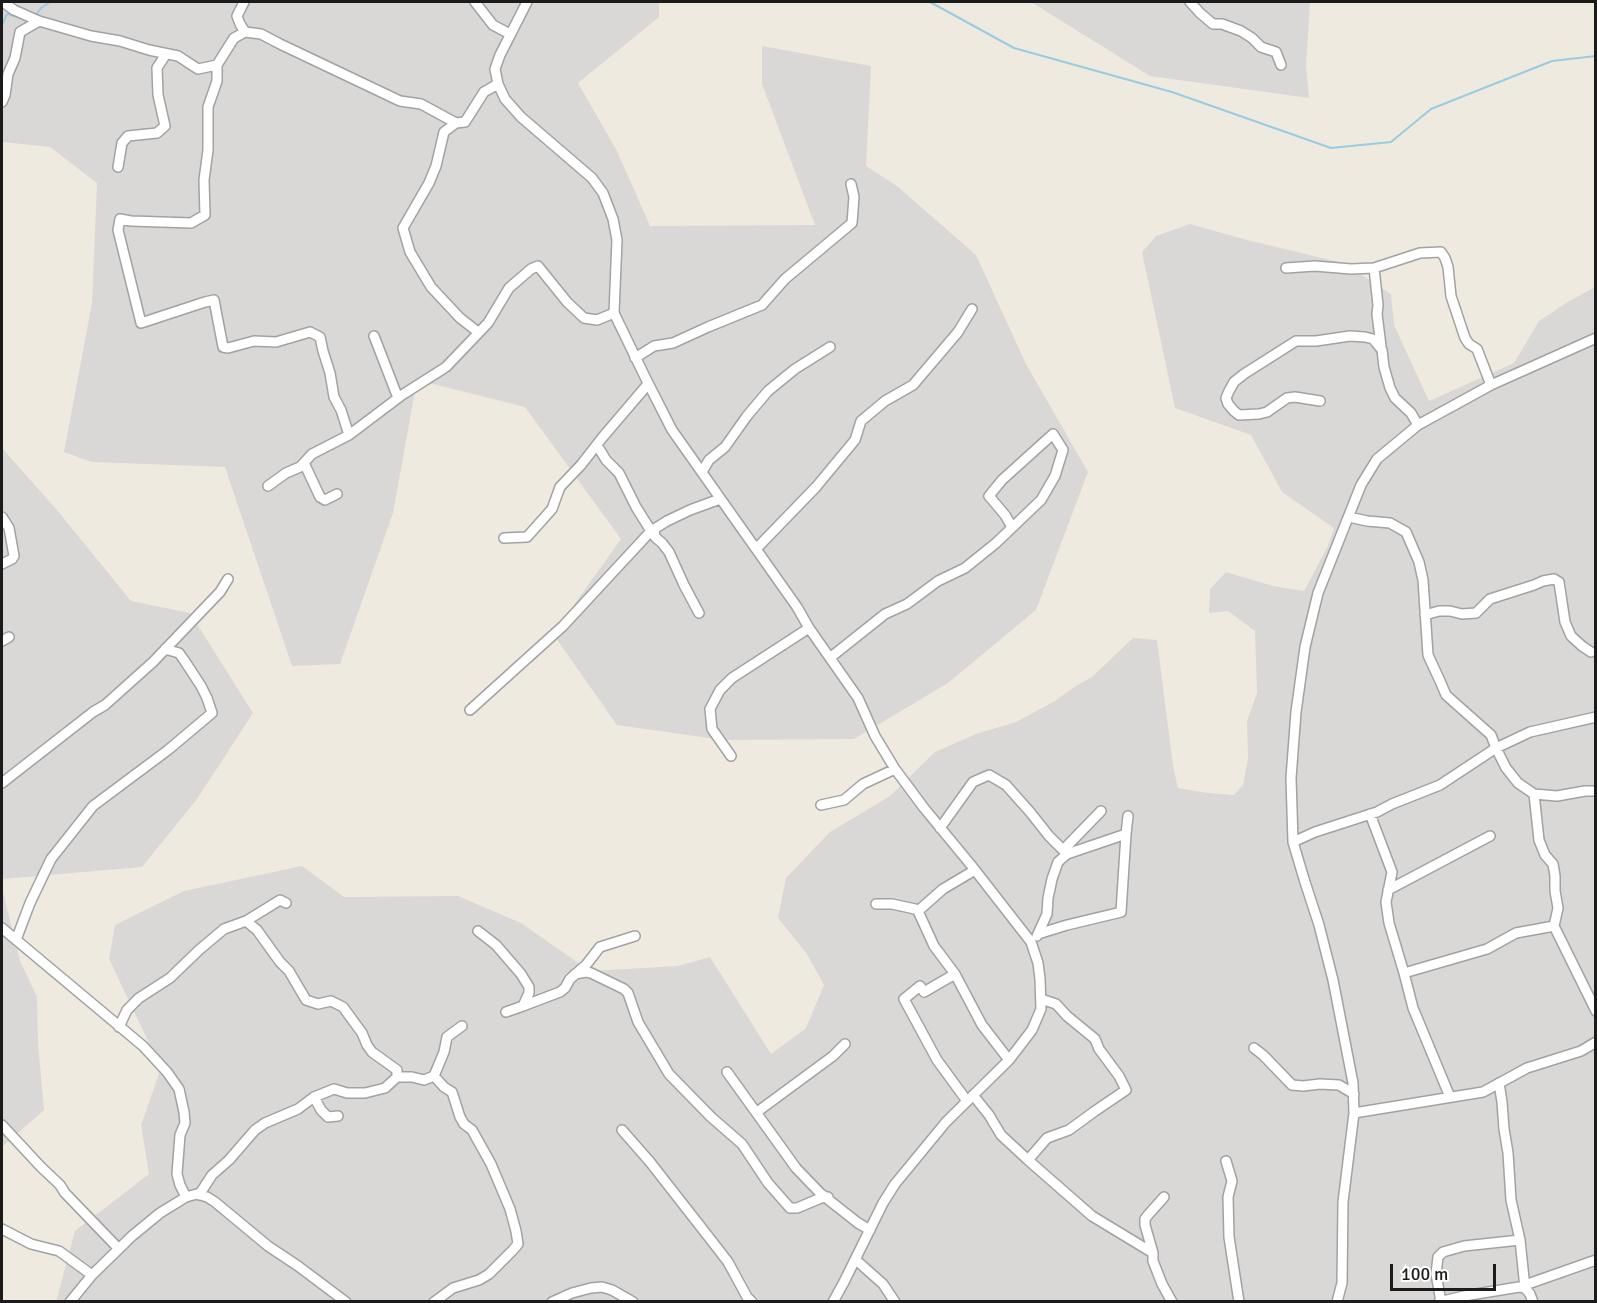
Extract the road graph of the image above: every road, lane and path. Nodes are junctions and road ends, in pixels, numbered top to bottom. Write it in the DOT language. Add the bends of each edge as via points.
graph roads {
  1 [pos="3,2"];
  2 [pos="244,2"];
  3 [pos="475,2"];
  4 [pos="527,2"];
  5 [pos="1190,2"];
  6 [pos="39,21"];
  7 [pos="245,32"];
  8 [pos="510,34"];
  9 [pos="166,54"];
  10 [pos="217,65"];
  11 [pos="1281,65"];
  12 [pos="498,84"];
  13 [pos="2,102"];
  14 [pos="456,123"];
  15 [pos="118,167"];
  16 [pos="851,184"];
  17 [pos="1286,268"];
  18 [pos="1374,268"];
  19 [pos="972,309"];
  20 [pos="614,313"];
  21 [pos="478,332"];
  22 [pos="374,336"];
  23 [pos="1595,342"];
  24 [pos="830,347"];
  25 [pos="1382,350"];
  26 [pos="636,358"];
  27 [pos="648,384"];
  28 [pos="1491,385"];
  29 [pos="398,398"];
  30 [pos="1320,401"];
  31 [pos="1418,425"];
  32 [pos="349,435"];
  33 [pos="597,445"];
  34 [pos="300,467"];
  35 [pos="702,472"];
  36 [pos="268,486"];
  37 [pos="337,494"];
  38 [pos="720,499"];
  39 [pos="2,517"];
  40 [pos="1349,517"];
  41 [pos="1012,527"];
  42 [pos="652,530"];
  43 [pos="504,538"];
  44 [pos="756,549"];
  45 [pos="2,564"];
  46 [pos="228,579"];
  47 [pos="699,613"];
  48 [pos="1425,615"];
  49 [pos="809,628"];
  50 [pos="165,649"];
  51 [pos="1591,652"];
  52 [pos="831,657"];
  53 [pos="470,710"];
  54 [pos="1596,717"];
  55 [pos="1496,748"];
  56 [pos="731,756"];
  57 [pos="895,769"];
  58 [pos="2,783"];
  59 [pos="1596,791"];
  60 [pos="1534,794"];
  61 [pos="821,805"];
  62 [pos="1101,811"];
  63 [pos="1370,814"];
  64 [pos="1128,816"];
  65 [pos="940,828"];
  66 [pos="1126,834"];
  67 [pos="1490,836"];
  68 [pos="1293,842"];
  69 [pos="1067,854"];
  70 [pos="975,870"];
  71 [pos="1388,890"];
  72 [pos="286,903"];
  73 [pos="876,904"];
  74 [pos="918,911"];
  75 [pos="246,921"];
  76 [pos="1554,926"];
  77 [pos="2,928"];
  78 [pos="478,930"];
  79 [pos="635,936"];
  80 [pos="1034,938"];
  81 [pos="16,940"];
  82 [pos="1404,973"];
  83 [pos="575,974"];
  84 [pos="955,974"];
  85 [pos="1041,999"];
  86 [pos="523,1006"];
  87 [pos="1596,1011"];
  88 [pos="506,1012"];
  89 [pos="462,1026"];
  90 [pos="119,1027"];
  91 [pos="1596,1042"];
  92 [pos="844,1044"];
  93 [pos="1254,1048"];
  94 [pos="1009,1060"];
  95 [pos="727,1072"];
  96 [pos="434,1076"];
  97 [pos="397,1077"];
  98 [pos="1499,1083"];
  99 [pos="1354,1094"];
  100 [pos="314,1097"];
  101 [pos="1450,1097"];
  102 [pos="970,1098"];
  103 [pos="756,1112"];
  104 [pos="1354,1113"];
  105 [pos="338,1116"];
  106 [pos="2,1125"];
  107 [pos="622,1131"];
  108 [pos="1028,1160"];
  109 [pos="1226,1161"];
  110 [pos="199,1195"];
  111 [pos="186,1197"];
  112 [pos="828,1197"];
  113 [pos="1164,1197"];
  114 [pos="2,1230"];
  115 [pos="870,1230"];
  116 [pos="1520,1240"];
  117 [pos="118,1249"];
  118 [pos="1153,1253"];
  119 [pos="856,1260"];
  120 [pos="1596,1260"];
  121 [pos="92,1275"];
  122 [pos="1525,1286"];
  123 [pos="1440,1301"];
  124 [pos="70,1302"];
  125 [pos="346,1302"];
  126 [pos="434,1302"];
  127 [pos="552,1302"];
  128 [pos="633,1302"];
  129 [pos="752,1302"];
  130 [pos="833,1302"];
  131 [pos="895,1302"];
  132 [pos="1172,1302"];
  133 [pos="1239,1302"];
  134 [pos="1337,1302"];
  135 [pos="1533,1302"];
  1 -- 6 [label="street"];
  2 -- 7 [label="street" via="237,16"];
  3 -- 8 [label="street" via="493,25"];
  4 -- 8 [label="street"];
  5 -- 11 [label="street" via="1213,24 1241,32 1275,52"];
  6 -- 9 [label="street"];
  6 -- 13 [label="street" via="20,32"];
  7 -- 10 [label="street" via="234,38"];
  7 -- 14 [label="street" via="261,34"];
  8 -- 12 [label="street" via="495,69"];
  9 -- 10 [label="street" via="178,56 198,69"];
  9 -- 15 [label="street" via="157,68 165,126 157,133 128,136 122,143"];
  10 -- 32 [label="street" via="217,81 208,107 205,215 191,223 120,219 118,230 141,323 214,300 223,347 254,341 276,342 310,332 320,337 334,397"];
  12 -- 14 [label="street" via="484,92 465,122"];
  12 -- 20 [label="street" via="521,117 592,178 603,193 617,240"];
  14 -- 21 [label="street" via="444,132 429,183 403,228 410,252 431,287"];
  16 -- 26 [label="street" via="852,224 785,279 762,305 673,343 654,346"];
  17 -- 18 [label="street"];
  18 -- 25 [label="street"];
  18 -- 28 [label="street" via="1420,253 1441,252 1465,338 1477,350"];
  19 -- 44 [label="street" via="914,385 885,401 861,421 855,440"];
  20 -- 21 [label="street" via="597,320 584,318 538,266 509,288"];
  20 -- 26 [label="street"];
  21 -- 29 [label="street" via="446,367"];
  22 -- 29 [label="street"];
  23 -- 28 [label="street"];
  24 -- 35 [label="street" via="768,391"];
  25 -- 30 [label="street" via="1373,339 1365,337 1296,341 1234,382 1226,398 1239,415 1267,412 1287,398"];
  25 -- 31 [label="street" via="1390,388"];
  26 -- 27 [label="street"];
  27 -- 33 [label="street"];
  27 -- 35 [label="street" via="672,430"];
  28 -- 31 [label="street"];
  29 -- 32 [label="street"];
  31 -- 40 [label="street" via="1377,459 1361,485"];
  32 -- 34 [label="street" via="312,453"];
  33 -- 42 [label="street" via="619,473"];
  33 -- 43 [label="street" via="560,487 552,509 526,537"];
  34 -- 36 [label="street"];
  34 -- 37 [label="street" via="305,465 320,497 325,500"];
  35 -- 38 [label="street"];
  38 -- 42 [label="street"];
  38 -- 44 [label="street"];
  39 -- 45 [label="street" via="9,528 14,556"];
  40 -- 48 [label="street" via="1390,523 1406,532 1419,562"];
  40 -- 68 [label="street" via="1317,593 1305,647 1291,778"];
  41 -- 41 [label="street" via="989,496 1053,434 1064,450 1055,476 1041,500"];
  41 -- 52 [label="street" via="964,568 885,614"];
  42 -- 47 [label="street" via="669,552"];
  42 -- 53 [label="street" via="562,626"];
  44 -- 49 [label="street"];
  46 -- 50 [label="street"];
  48 -- 51 [label="street" via="1439,611 1476,613 1490,599 1554,579 1559,582 1571,636"];
  48 -- 55 [label="street" via="1428,655 1446,694 1491,735"];
  49 -- 52 [label="street"];
  49 -- 56 [label="street" via="720,690 710,709 712,729"];
  50 -- 58 [label="street" via="105,705"];
  50 -- 81 [label="street" via="178,653 184,660 212,713 93,806 51,860"];
  52 -- 57 [label="street" via="858,698"];
  54 -- 55 [label="street" via="1541,728"];
  55 -- 60 [label="street" via="1518,783"];
  55 -- 63 [label="street" via="1440,785"];
  57 -- 61 [label="street" via="863,784 844,800"];
  57 -- 65 [label="street"];
  59 -- 60 [label="street" via="1557,796"];
  60 -- 76 [label="street" via="1539,840 1553,864 1555,876 1558,908"];
  62 -- 69 [label="street" via="1067,846"];
  63 -- 68 [label="street"];
  63 -- 71 [label="street" via="1392,872"];
  64 -- 66 [label="street"];
  65 -- 69 [label="street" via="973,782 989,775 1006,785"];
  65 -- 70 [label="street"];
  66 -- 69 [label="street"];
  66 -- 80 [label="street" via="1121,912 1067,925"];
  67 -- 71 [label="street"];
  68 -- 99 [label="street" via="1333,980"];
  69 -- 80 [label="street" via="1058,862 1047,914"];
  70 -- 74 [label="street" via="943,889"];
  70 -- 80 [label="street"];
  71 -- 82 [label="street" via="1389,923"];
  72 -- 75 [label="street" via="280,900"];
  73 -- 74 [label="street"];
  74 -- 84 [label="street" via="934,946"];
  75 -- 90 [label="street" via="224,929 170,978 139,998 127,1010"];
  75 -- 97 [label="street" via="289,971 306,1000 318,1004 331,1000 343,1007 372,1052 397,1071"];
  76 -- 82 [label="street" via="1516,933 1487,949"];
  76 -- 87 [label="street"];
  77 -- 81 [label="street"];
  78 -- 86 [label="street" via="496,945 529,987"];
  79 -- 83 [label="street" via="600,947"];
  80 -- 85 [label="street"];
  81 -- 90 [label="street"];
  82 -- 101 [label="street" via="1413,1008"];
  83 -- 86 [label="street" via="560,992"];
  83 -- 112 [label="street" via="591,973 628,993 638,1022 669,1074 742,1144 790,1208"];
  84 -- 94 [label="street" via="982,1025"];
  84 -- 102 [label="street" via="924,992 920,986 904,999 937,1060"];
  85 -- 94 [label="street" via="1032,1030"];
  85 -- 108 [label="street" via="1056,1004 1095,1039 1126,1090 1069,1130 1047,1138"];
  86 -- 88 [label="street"];
  89 -- 96 [label="street" via="447,1037"];
  90 -- 111 [label="street" via="159,1062 179,1089 185,1123 180,1135 177,1174"];
  91 -- 98 [label="street"];
  92 -- 103 [label="street"];
  93 -- 99 [label="street" via="1292,1085 1339,1085"];
  94 -- 102 [label="street"];
  95 -- 103 [label="street"];
  96 -- 97 [label="street" via="423,1080"];
  96 -- 126 [label="street" via="452,1092 460,1117 472,1130 490,1164 510,1209 518,1244 489,1274 453,1288"];
  97 -- 100 [label="street" via="384,1088 365,1093 334,1089"];
  98 -- 101 [label="street" via="1483,1092"];
  98 -- 116 [label="street" via="1511,1200"];
  99 -- 104 [label="street"];
  100 -- 105 [label="street" via="328,1117"];
  100 -- 110 [label="street" via="255,1131 212,1175"];
  101 -- 104 [label="street"];
  102 -- 108 [label="street"];
  102 -- 115 [label="street" via="896,1184"];
  103 -- 112 [label="street" via="796,1168"];
  104 -- 134 [label="street" via="1343,1202 1342,1283"];
  106 -- 117 [label="street"];
  107 -- 129 [label="street" via="723,1255"];
  108 -- 118 [label="street" via="1092,1216"];
  109 -- 133 [label="street" via="1232,1181 1228,1197 1229,1237"];
  110 -- 111 [label="street"];
  110 -- 125 [label="street" via="215,1202"];
  111 -- 117 [label="street"];
  112 -- 115 [label="street"];
  113 -- 118 [label="street" via="1145,1219"];
  114 -- 121 [label="street" via="31,1244 59,1251"];
  115 -- 119 [label="street"];
  116 -- 122 [label="street"];
  116 -- 123 [label="street" via="1443,1252 1438,1257 1436,1274"];
  117 -- 121 [label="street"];
  118 -- 132 [label="street"];
  119 -- 130 [label="street"];
  119 -- 131 [label="street" via="883,1284"];
  120 -- 122 [label="street"];
  121 -- 124 [label="street"];
  122 -- 123 [label="street"];
  122 -- 135 [label="street"];
  127 -- 128 [label="street" via="602,1287"];
}
